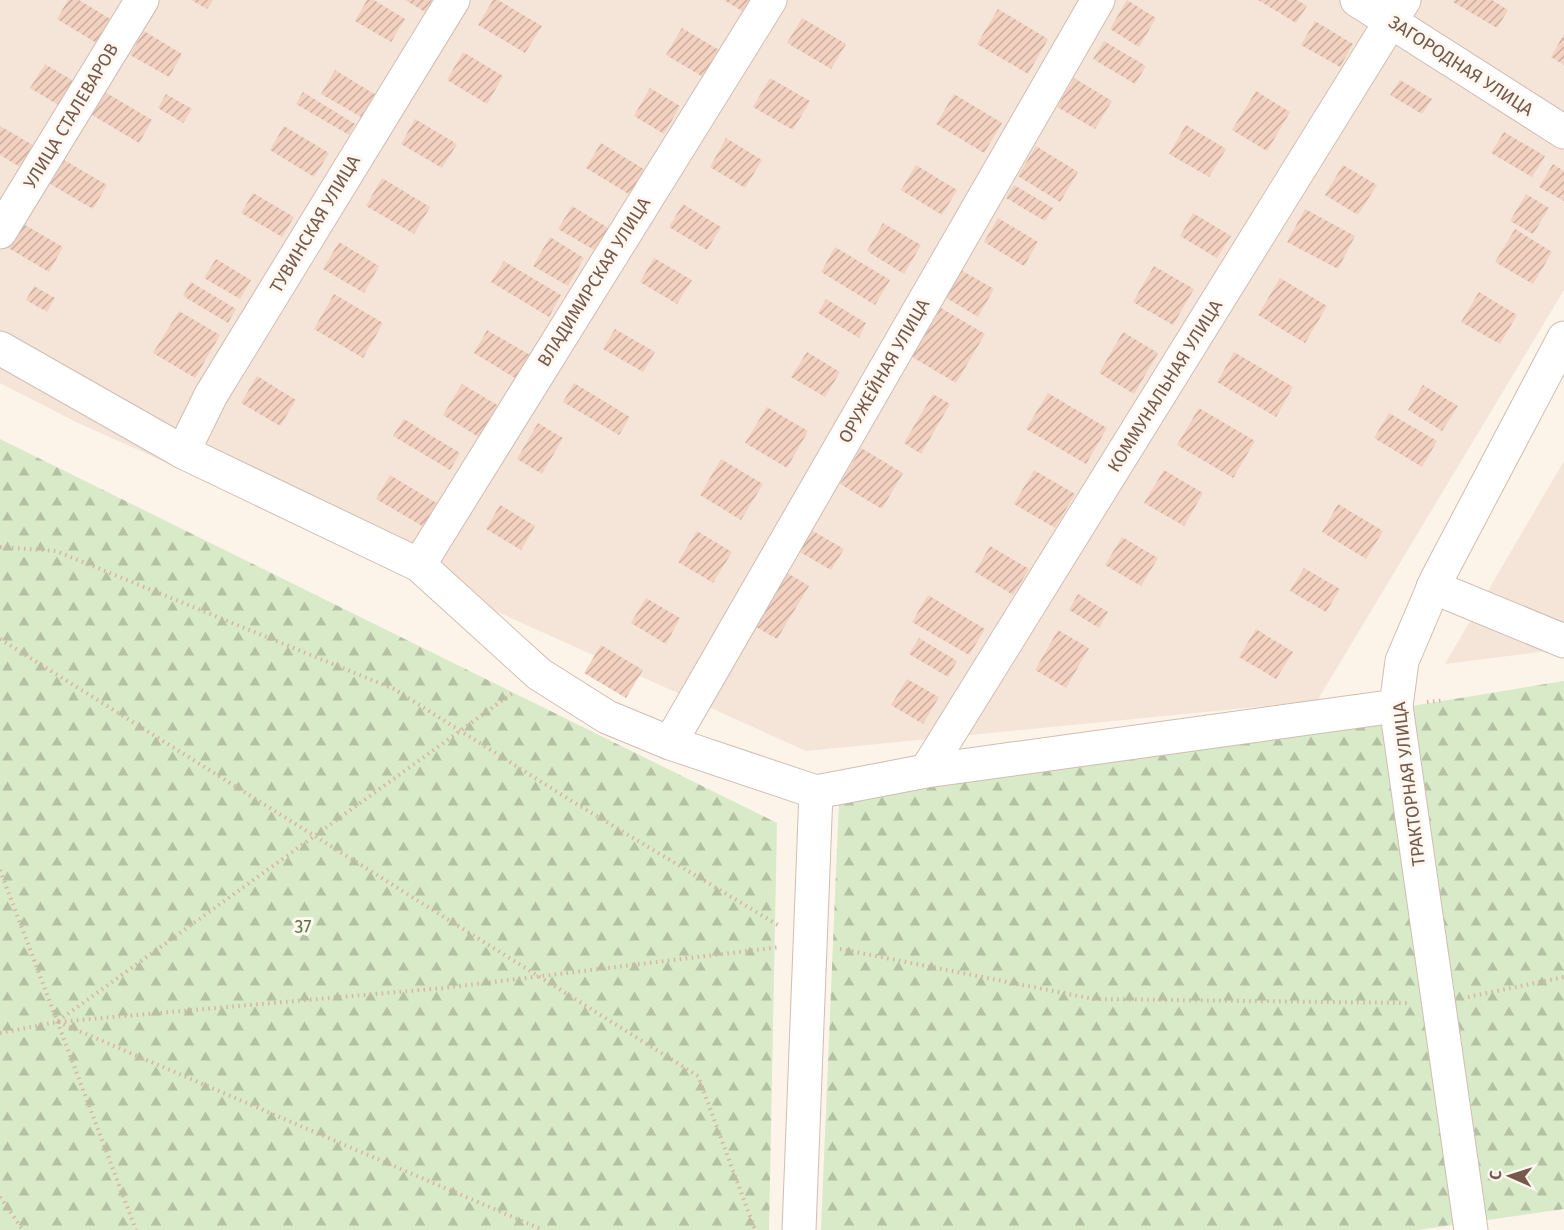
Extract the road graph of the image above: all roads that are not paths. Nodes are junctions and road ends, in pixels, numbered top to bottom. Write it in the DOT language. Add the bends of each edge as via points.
graph roads {
  1 [pos="142,0"];
  2 [pos="453,0"];
  3 [pos="770,0"];
  4 [pos="1098,0"];
  5 [pos="1357,0"];
  6 [pos="1397,11"];
  7 [pos="1564,132"];
  8 [pos="0,232"];
  9 [pos="1564,338"];
  10 [pos="0,348"];
  11 [pos="183,452"];
  12 [pos="419,565"];
  13 [pos="1433,587"];
  14 [pos="1564,640"];
  15 [pos="1396,706"];
  16 [pos="670,743"];
  17 [pos="926,771"];
  18 [pos="816,792"];
  19 [pos="799,1230"];
  20 [pos="1471,1230"];
  1 -- 8 [label="street, УЛИЦА СТАЛЕВАРОВ"];
  2 -- 11 [label="street, ТУВИНСКАЯ УЛИЦА" via="217,385"];
  3 -- 12 [label="street, ВЛАДИМИРСКАЯ УЛИЦА"];
  4 -- 16 [label="street, ОРУЖЕЙНАЯ УЛИЦА"];
  5 -- 6 [label="street, ЗАГОРОДНАЯ УЛИЦА"];
  6 -- 7 [label="street, ЗАГОРОДНАЯ УЛИЦА"];
  6 -- 17 [label="street, КОММУНАЛЬНАЯ УЛИЦА"];
  9 -- 13 [label="street, ТРАКТОРНАЯ УЛИЦА"];
  10 -- 11 [label="street"];
  11 -- 12 [label="street"];
  12 -- 16 [label="street" via="539,674 607,717"];
  13 -- 14 [label="street"];
  13 -- 15 [label="street, ТРАКТОРНАЯ УЛИЦА" via="1402,661"];
  15 -- 17 [label="street"];
  15 -- 20 [label="street, ТРАКТОРНАЯ УЛИЦА"];
  16 -- 18 [label="street"];
  17 -- 18 [label="street"];
  18 -- 19 [label="street"];
}
